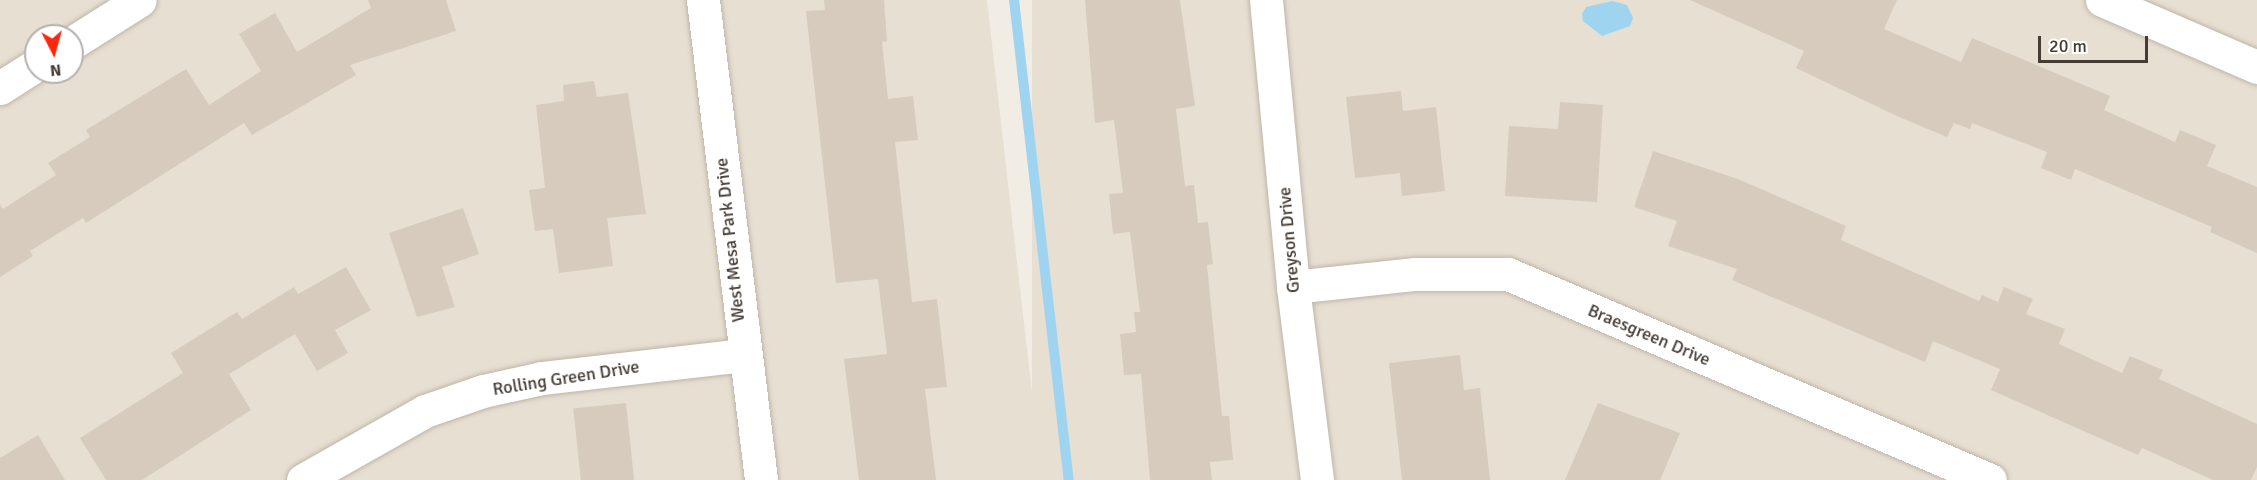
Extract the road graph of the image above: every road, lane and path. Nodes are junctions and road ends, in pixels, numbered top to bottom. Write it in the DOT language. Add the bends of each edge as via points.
graph roads {
  1 [pos="140,0"];
  2 [pos="704,0"];
  3 [pos="1266,0"];
  4 [pos="2102,0"];
  5 [pos="84,35"];
  6 [pos="2257,67"];
  7 [pos="24,73"];
  8 [pos="0,88"];
  9 [pos="1293,287"];
  10 [pos="743,355"];
  11 [pos="303,480"];
  12 [pos="761,480"];
  13 [pos="1317,480"];
  14 [pos="1990,480"];
  1 -- 5 [label="street"];
  2 -- 10 [label="street, West Mesa Park Drive"];
  3 -- 9 [label="street, Greyson Drive"];
  4 -- 6 [label="street"];
  7 -- 8 [label="street"];
  9 -- 13 [label="street, Greyson Drive"];
  9 -- 14 [label="street, Braesgreen Drive" via="1415,274 1508,274"];
  10 -- 11 [label="street, Rolling Green Drive" via="542,378 483,391 416,416"];
  10 -- 12 [label="street, West Mesa Park Drive"];
}
